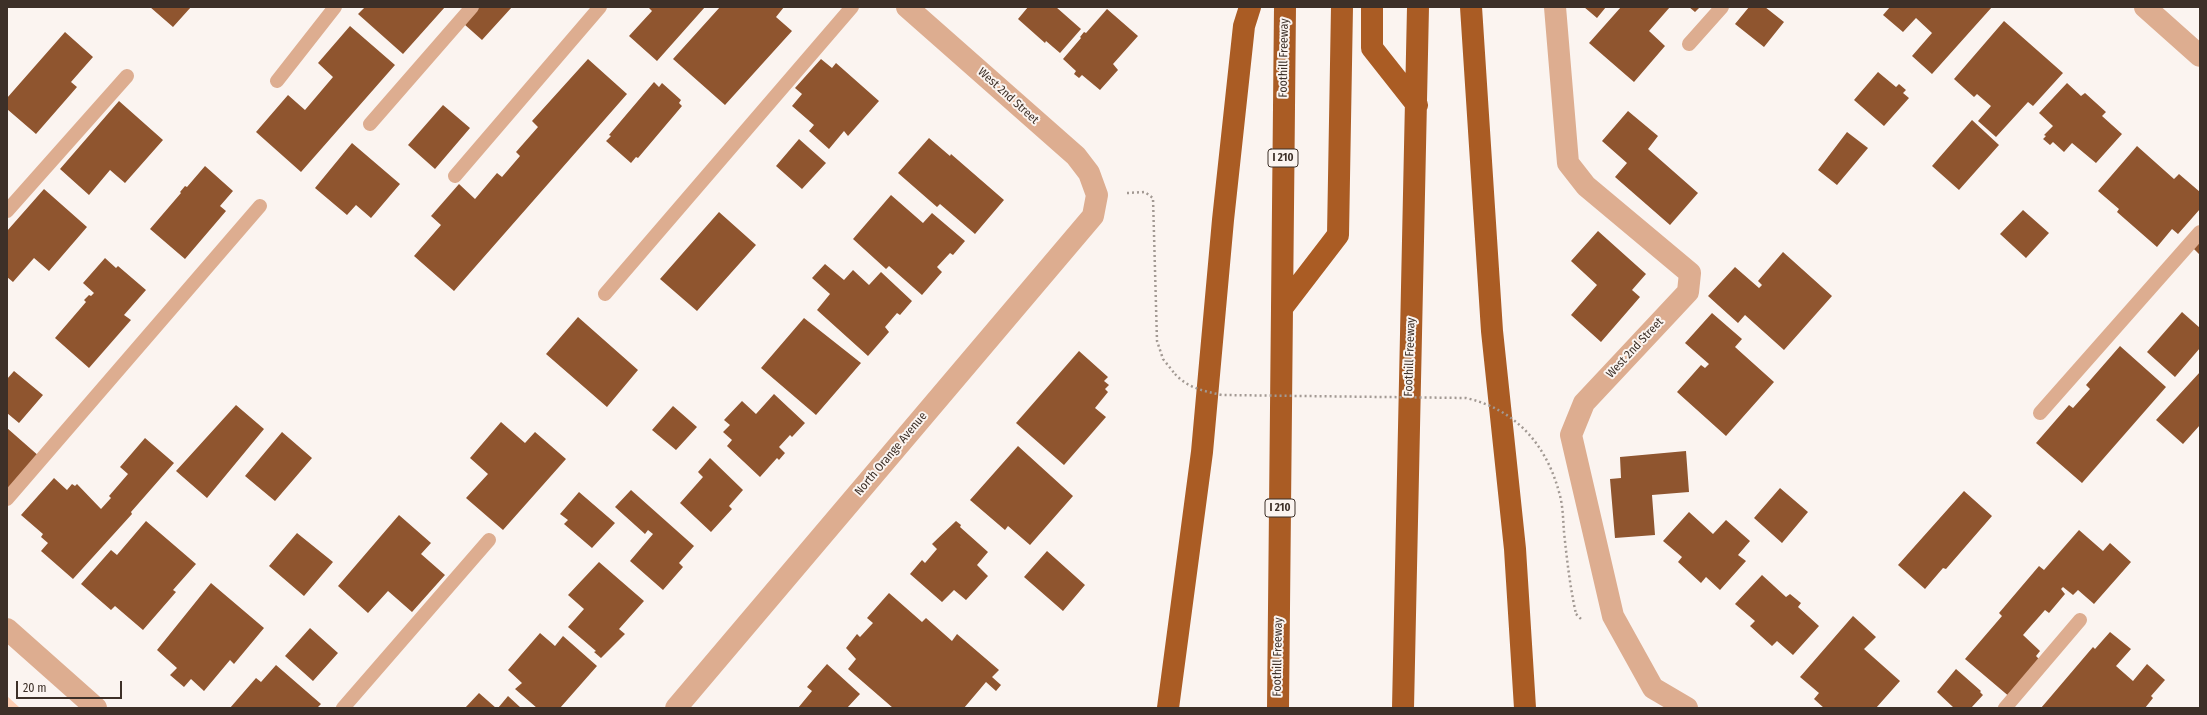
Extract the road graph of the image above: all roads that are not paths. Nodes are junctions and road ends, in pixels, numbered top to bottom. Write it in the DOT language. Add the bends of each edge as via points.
graph roads {
  1 [pos="335,7"];
  2 [pos="472,7"];
  3 [pos="600,7"];
  4 [pos="852,7"];
  5 [pos="907,7"];
  6 [pos="1250,7"];
  7 [pos="1285,7"];
  8 [pos="1342,7"];
  9 [pos="1372,7"];
  10 [pos="1418,7"];
  11 [pos="1471,7"];
  12 [pos="1555,7"];
  13 [pos="1722,7"];
  14 [pos="2145,7"];
  15 [pos="1688,44"];
  16 [pos="2199,54"];
  17 [pos="127,76"];
  18 [pos="277,81"];
  19 [pos="1417,105"];
  20 [pos="370,124"];
  21 [pos="455,176"];
  22 [pos="1097,194"];
  23 [pos="260,206"];
  24 [pos="7,211"];
  25 [pos="2200,232"];
  26 [pos="605,294"];
  27 [pos="1282,308"];
  28 [pos="2040,413"];
  29 [pos="7,499"];
  30 [pos="489,540"];
  31 [pos="2080,620"];
  32 [pos="7,629"];
  33 [pos="96,708"];
  34 [pos="343,708"];
  35 [pos="676,708"];
  36 [pos="1168,708"];
  37 [pos="1278,708"];
  38 [pos="1403,708"];
  39 [pos="1525,708"];
  40 [pos="1687,708"];
  41 [pos="2005,708"];
  1 -- 18 [label="lane"];
  2 -- 20 [label="lane"];
  3 -- 21 [label="lane"];
  4 -- 26 [label="lane"];
  5 -- 22 [label="street, West 2nd Street" via="1076,156 1089,173"];
  6 -- 36 [label="highway" via="1244,26 1223,212 1202,452"];
  7 -- 27 [label="highway, Foothill Freeway / I 210"];
  8 -- 27 [label="highway" via="1338,235"];
  9 -- 19 [label="highway" via="1372,48"];
  10 -- 19 [label="highway, Foothill Freeway"];
  11 -- 39 [label="highway" via="1492,331 1515,549"];
  12 -- 40 [label="street, West 2nd Street" via="1568,163 1586,186 1690,273 1688,292 1584,403 1571,435 1613,616 1653,688"];
  13 -- 15 [label="lane"];
  14 -- 16 [label="street"];
  17 -- 24 [label="lane"];
  19 -- 38 [label="highway, Foothill Freeway" via="1406,480"];
  22 -- 35 [label="street, North Orange Avenue" via="1093,216"];
  23 -- 29 [label="lane"];
  25 -- 28 [label="lane"];
  27 -- 37 [label="highway, Foothill Freeway / I 210"];
  30 -- 34 [label="lane"];
  31 -- 41 [label="lane"];
  32 -- 33 [label="street"];
}
